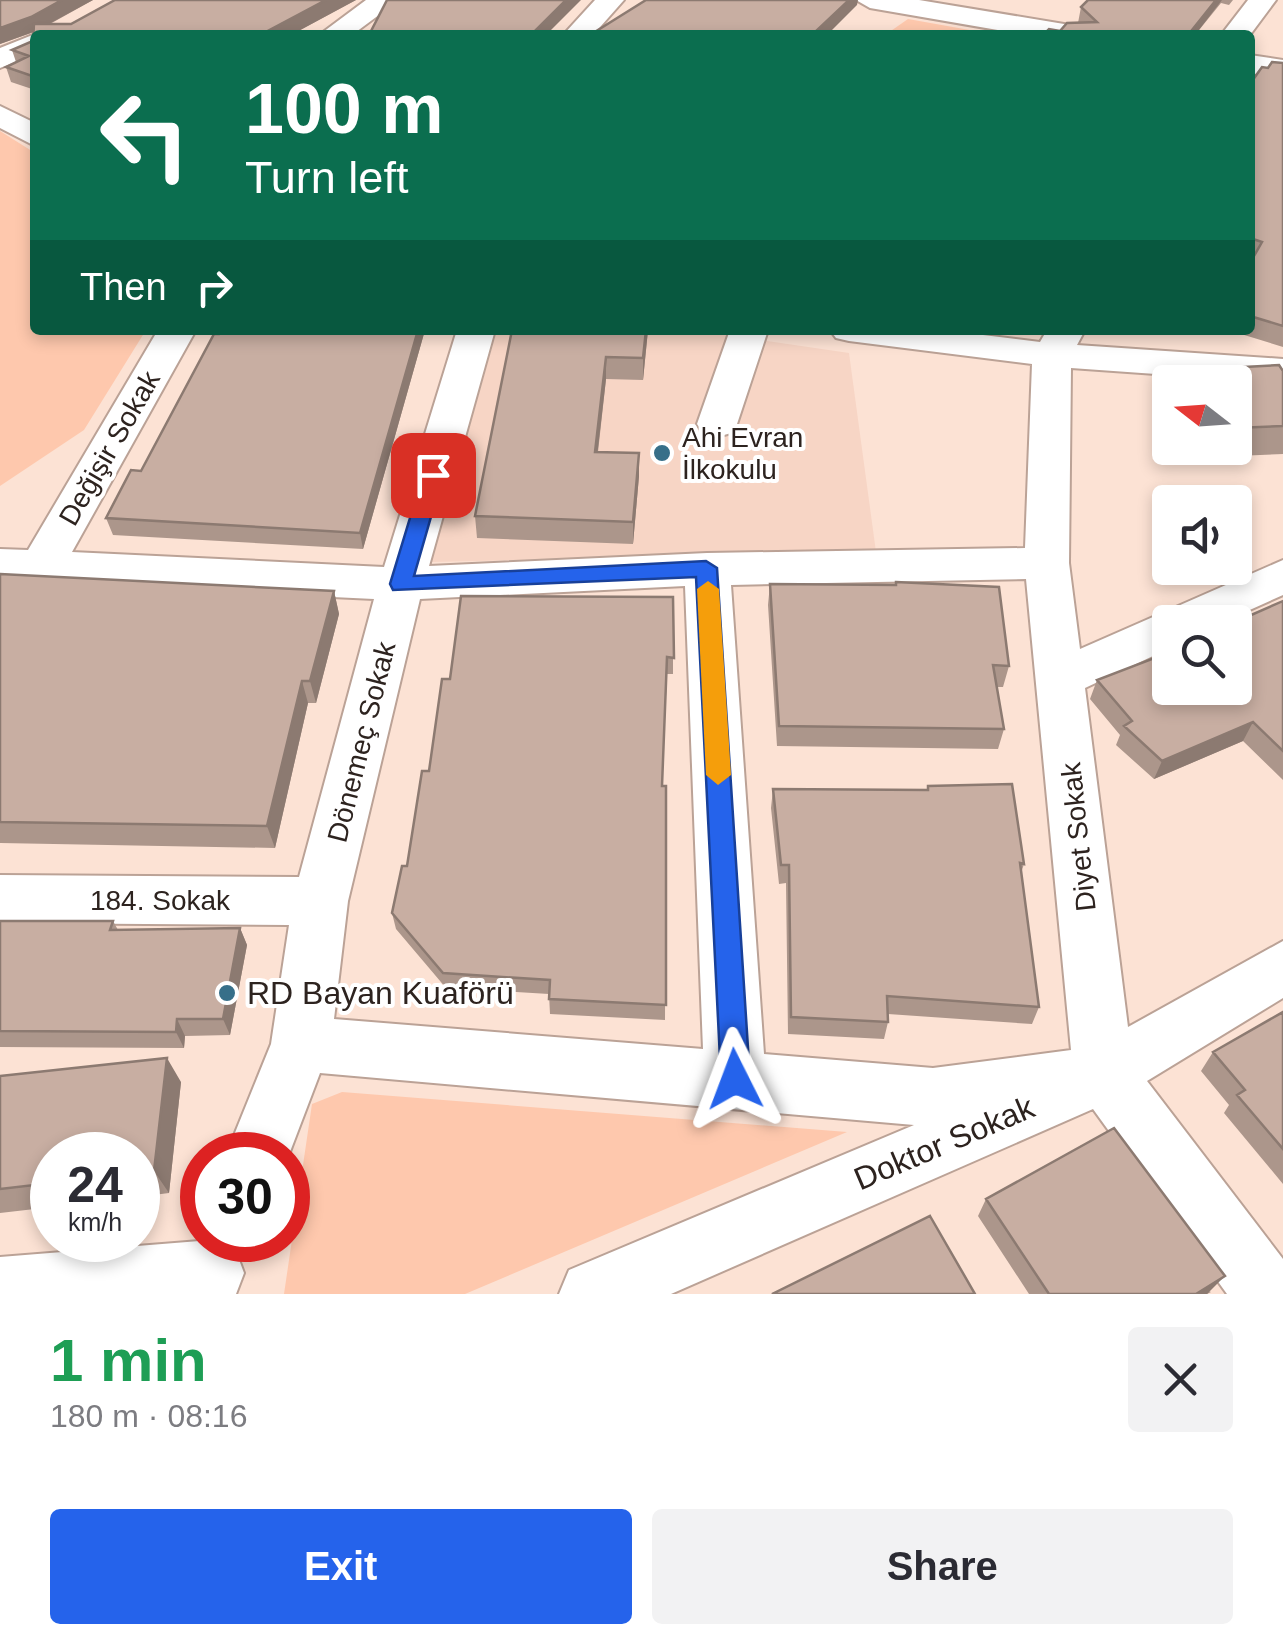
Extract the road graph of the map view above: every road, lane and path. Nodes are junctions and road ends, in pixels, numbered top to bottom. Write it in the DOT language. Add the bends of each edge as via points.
graph roads {
  1 [pos="384,0"];
  2 [pos="610,0"];
  3 [pos="1056,0"];
  4 [pos="1262,0"];
  5 [pos="912,3"];
  6 [pos="875,13"];
  7 [pos="341,30"];
  8 [pos="581,30"];
  9 [pos="1017,30"];
  10 [pos="1022,30"];
  11 [pos="1239,30"];
  12 [pos="30,45"];
  13 [pos="0,60"];
  14 [pos="1255,65"];
  15 [pos="1283,69"];
  16 [pos="0,114"];
  17 [pos="30,133"];
  18 [pos="174,335"];
  19 [pos="475,335"];
  20 [pos="748,335"];
  21 [pos="929,335"];
  22 [pos="1059,343"];
  23 [pos="1283,371"];
  24 [pos="717,424"];
  25 [pos="1048,563"];
  26 [pos="21,566"];
  27 [pos="706,568"];
  28 [pos="1283,576"];
  29 [pos="401,584"];
  30 [pos="1219,605"];
  31 [pos="1152,636"];
  32 [pos="1061,678"];
  33 [pos="0,899"];
  34 [pos="320,901"];
  35 [pos="1283,967"];
  36 [pos="301,1044"];
  37 [pos="1104,1074"];
  38 [pos="735,1079"];
  39 [pos="266,1132"];
  40 [pos="214,1269"];
  41 [pos="0,1291"];
  42 [pos="593,1294"];
  43 [pos="1268,1294"];
  1 -- 7 [label="street"];
  2 -- 8 [label="street"];
  3 -- 10 [label="street"];
  4 -- 11 [label="street"];
  5 -- 6 [label="street"];
  5 -- 9 [label="street"];
  12 -- 13 [label="street"];
  14 -- 15 [label="street"];
  16 -- 17 [label="street"];
  18 -- 26 [label="street, Değişir Sokak"];
  19 -- 29 [label="street, Dönemeç Sokak"];
  20 -- 24 [label="street"];
  21 -- 22 [label="street"];
  22 -- 23 [label="street"];
  22 -- 25 [label="street, Diyet Sokak"];
  25 -- 27 [label="street"];
  25 -- 32 [label="street, Diyet Sokak"];
  26 -- 29 [label="street"];
  27 -- 29 [label="street"];
  27 -- 38 [label="street"];
  28 -- 30 [label="street"];
  29 -- 34 [label="street, Dönemeç Sokak"];
  31 -- 32 [label="street"];
  32 -- 37 [label="street, Diyet Sokak"];
  33 -- 34 [label="street, 184. Sokak"];
  34 -- 36 [label="street, Dönemeç Sokak"];
  35 -- 37 [label="street, Doktor Sokak"];
  36 -- 38 [label="street"];
  36 -- 39 [label="street, Dönemeç Sokak"];
  37 -- 38 [label="street" via="933,1097"];
  37 -- 42 [label="street, Doktor Sokak"];
  37 -- 43 [label="street"];
  40 -- 41 [label="street"];
}
